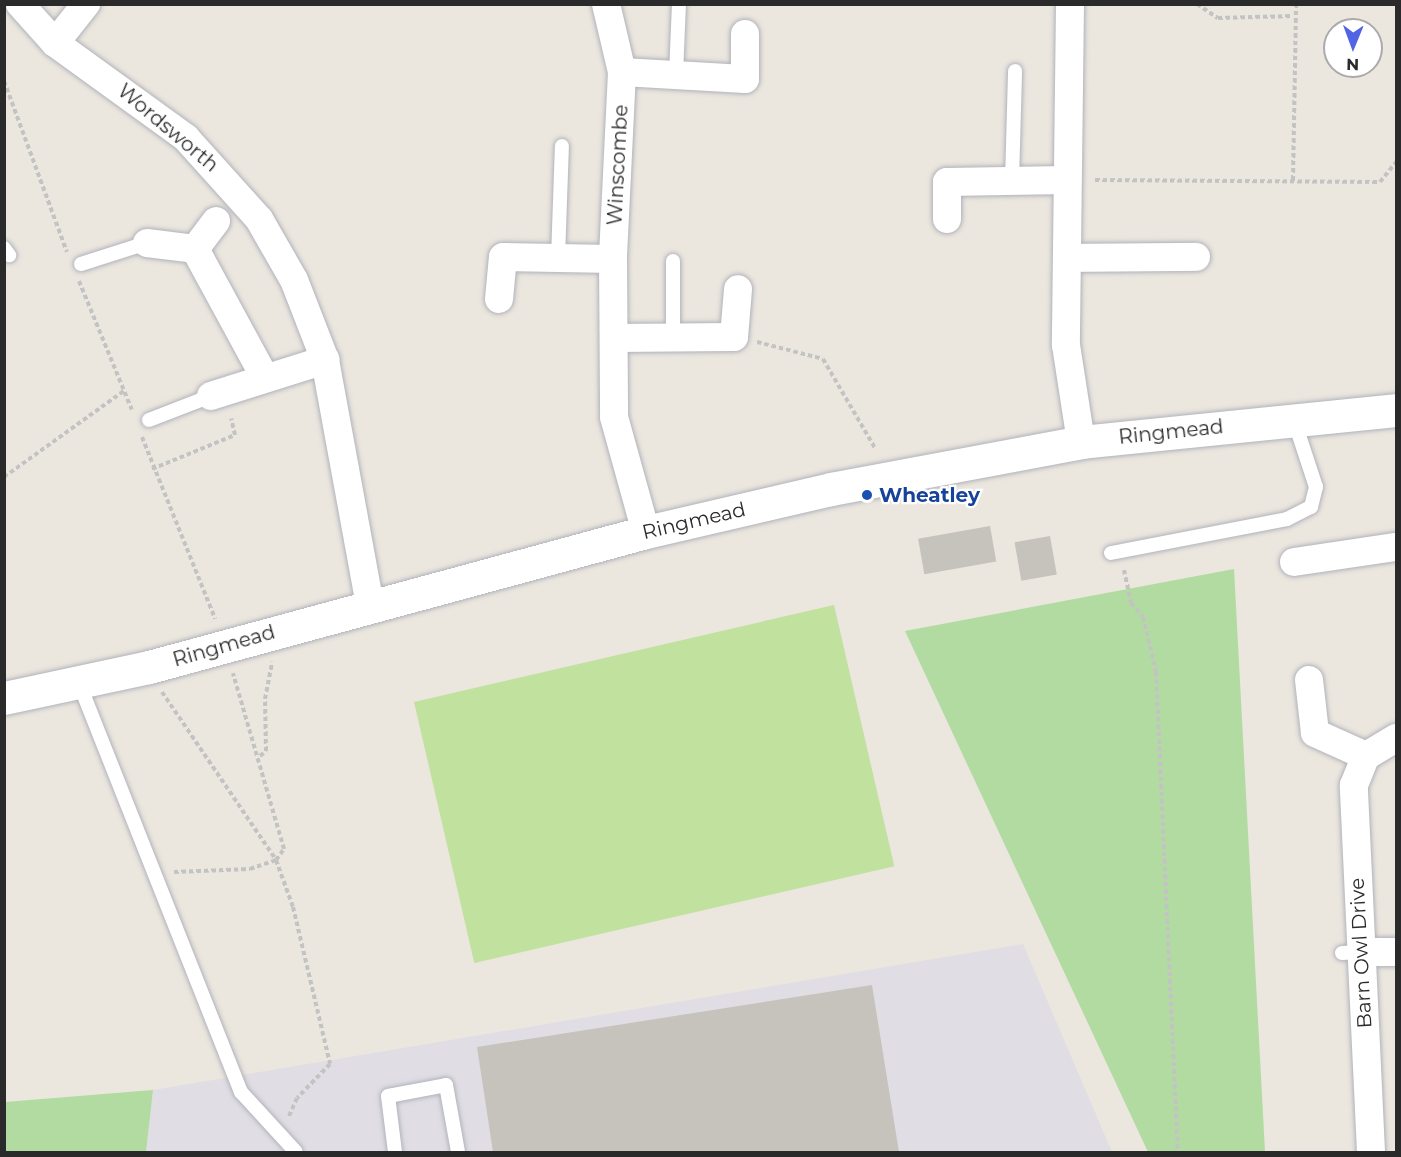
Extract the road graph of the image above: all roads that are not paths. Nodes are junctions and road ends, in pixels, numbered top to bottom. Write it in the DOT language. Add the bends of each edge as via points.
graph roads {
  1 [pos="20,4"];
  2 [pos="86,4"];
  3 [pos="606,4"];
  4 [pos="679,4"];
  5 [pos="1070,4"];
  6 [pos="745,34"];
  7 [pos="55,43"];
  8 [pos="1014,71"];
  9 [pos="622,72"];
  10 [pos="676,75"];
  11 [pos="562,146"];
  12 [pos="1066,180"];
  13 [pos="1012,181"];
  14 [pos="946,219"];
  15 [pos="216,221"];
  16 [pos="147,243"];
  17 [pos="195,249"];
  18 [pos="1196,257"];
  19 [pos="558,258"];
  20 [pos="1071,258"];
  21 [pos="613,259"];
  22 [pos="673,261"];
  23 [pos="81,264"];
  24 [pos="738,289"];
  25 [pos="499,299"];
  26 [pos="615,338"];
  27 [pos="673,338"];
  28 [pos="326,360"];
  29 [pos="264,375"];
  30 [pos="220,402"];
  31 [pos="1396,410"];
  32 [pos="149,420"];
  33 [pos="1293,420"];
  34 [pos="1081,442"];
  35 [pos="646,532"];
  36 [pos="1396,547"];
  37 [pos="1116,552"];
  38 [pos="1294,562"];
  39 [pos="370,605"];
  40 [pos="1309,680"];
  41 [pos="80,683"];
  42 [pos="4,698"];
  43 [pos="1396,738"];
  44 [pos="1366,756"];
  45 [pos="1396,952"];
  46 [pos="1351,953"];
  47 [pos="296,1152"];
  48 [pos="394,1152"];
  49 [pos="459,1152"];
  50 [pos="1371,1152"];
  1 -- 7 [label="street, Wordsworth"];
  2 -- 7 [label="street"];
  3 -- 9 [label="street, Winscombe"];
  4 -- 10 [label="lane"];
  5 -- 12 [label="street"];
  6 -- 10 [label="street" via="745,79"];
  7 -- 28 [label="street, Wordsworth" via="186,138 230,182 294,280"];
  8 -- 13 [label="lane"];
  9 -- 10 [label="street"];
  9 -- 21 [label="street, Winscombe"];
  11 -- 19 [label="lane"];
  12 -- 13 [label="street"];
  12 -- 20 [label="street"];
  13 -- 14 [label="street" via="947,182"];
  15 -- 17 [label="street"];
  16 -- 17 [label="street"];
  16 -- 23 [label="lane"];
  17 -- 29 [label="street"];
  18 -- 20 [label="street"];
  19 -- 21 [label="street"];
  19 -- 25 [label="street" via="503,256"];
  20 -- 34 [label="street" via="1066,345"];
  21 -- 26 [label="street, Winscombe"];
  22 -- 27 [label="lane"];
  24 -- 27 [label="street" via="734,337"];
  26 -- 27 [label="street"];
  26 -- 35 [label="street, Winscombe" via="614,417"];
  28 -- 29 [label="street"];
  28 -- 39 [label="street, Wordsworth"];
  29 -- 30 [label="street"];
  30 -- 32 [label="lane"];
  31 -- 33 [label="street, Ringmead"];
  33 -- 34 [label="street, Ringmead"];
  33 -- 37 [label="lane" via="1316,487 1311,507 1287,519"];
  34 -- 35 [label="street, Ringmead" via="831,489"];
  35 -- 39 [label="street, Ringmead"];
  36 -- 38 [label="street"];
  39 -- 41 [label="street, Ringmead"];
  40 -- 44 [label="street" via="1315,733"];
  41 -- 42 [label="street, Ringmead"];
  41 -- 47 [label="lane" via="241,1092"];
  43 -- 44 [label="street"];
  44 -- 46 [label="street, Barn Owl Drive" via="1354,785"];
  45 -- 46 [label="street"];
  46 -- 50 [label="street, Barn Owl Drive"];
  48 -- 49 [label="lane" via="388,1096 446,1085"];
}
